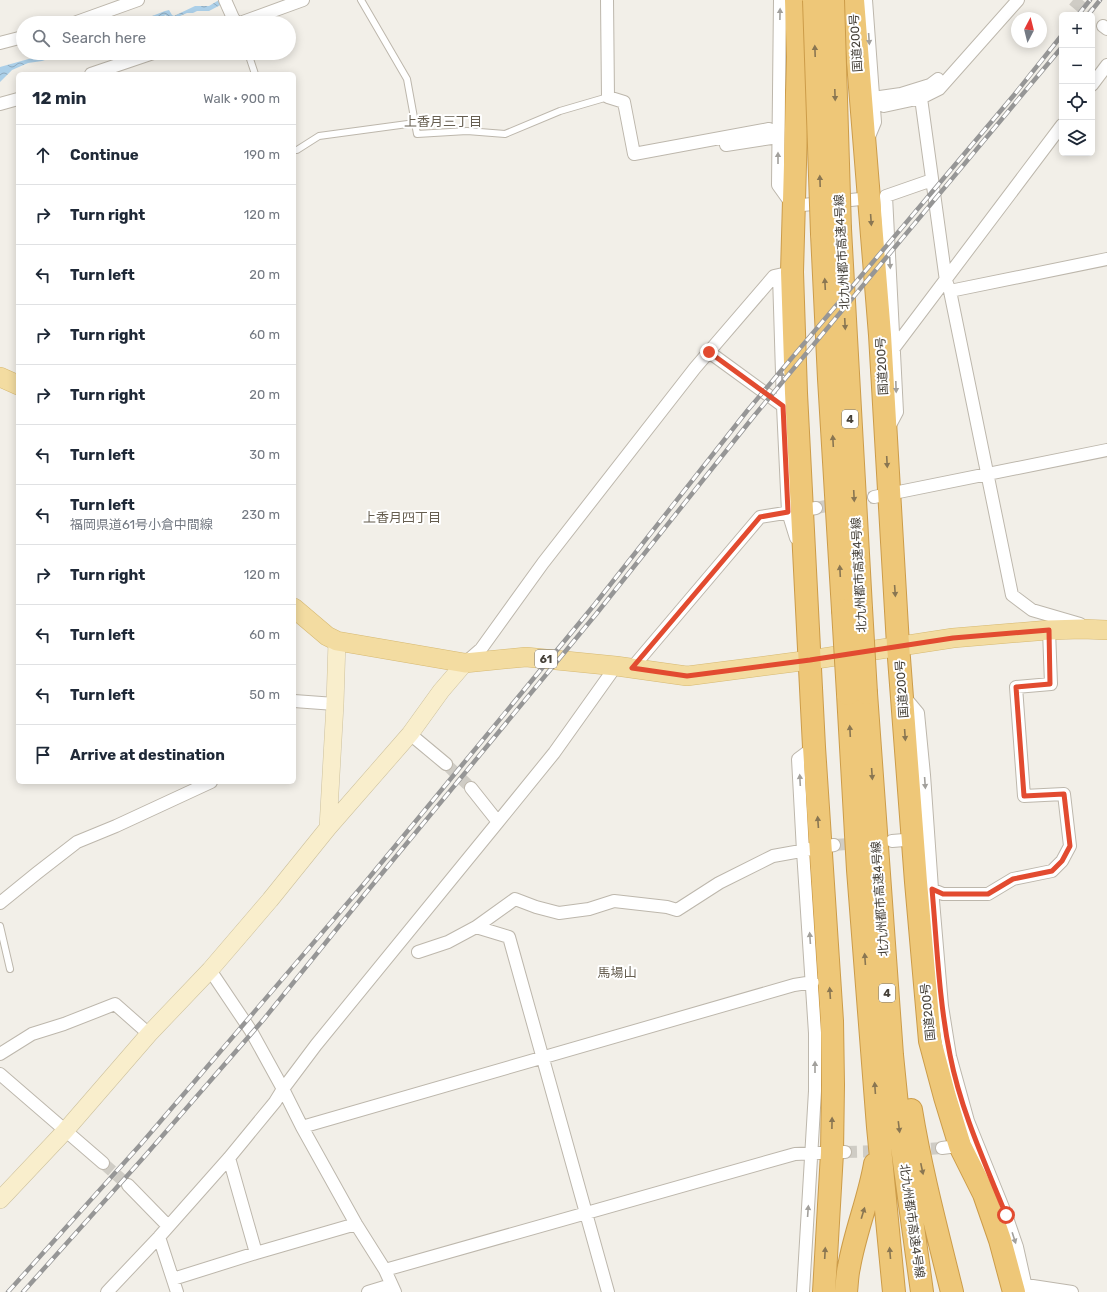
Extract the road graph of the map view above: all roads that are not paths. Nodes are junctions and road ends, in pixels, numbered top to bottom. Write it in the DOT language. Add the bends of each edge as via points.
graph roads {
  1 [pos="138,0"];
  2 [pos="225,0"];
  3 [pos="303,0"];
  4 [pos="361,0"];
  5 [pos="607,0"];
  6 [pos="780,0"];
  7 [pos="796,0"];
  8 [pos="814,0"];
  9 [pos="832,0"];
  10 [pos="853,0"];
  11 [pos="866,0"];
  12 [pos="1018,0"];
  13 [pos="93,16"];
  14 [pos="234,16"];
  15 [pos="253,16"];
  16 [pos="16,39"];
  17 [pos="0,43"];
  18 [pos="974,49"];
  19 [pos="132,60"];
  20 [pos="250,60"];
  21 [pos="1107,65"];
  22 [pos="97,72"];
  23 [pos="254,72"];
  24 [pos="1093,84"];
  25 [pos="608,96"];
  26 [pos="873,98"];
  27 [pos="921,98"];
  28 [pos="16,100"];
  29 [pos="0,104"];
  30 [pos="884,106"];
  31 [pos="779,120"];
  32 [pos="415,123"];
  33 [pos="1059,129"];
  34 [pos="773,133"];
  35 [pos="691,144"];
  36 [pos="865,146"];
  37 [pos="296,150"];
  38 [pos="932,180"];
  39 [pos="878,197"];
  40 [pos="793,206"];
  41 [pos="831,231"];
  42 [pos="1107,259"];
  43 [pos="786,274"];
  44 [pos="948,286"];
  45 [pos="894,348"];
  46 [pos="709,352"];
  47 [pos="0,377"];
  48 [pos="16,384"];
  49 [pos="783,406"];
  50 [pos="885,433"];
  51 [pos="1107,450"];
  52 [pos="988,473"];
  53 [pos="881,496"];
  54 [pos="802,510"];
  55 [pos="296,610"];
  56 [pos="1049,630"];
  57 [pos="1103,630"];
  58 [pos="337,642"];
  59 [pos="898,645"];
  60 [pos="810,660"];
  61 [pos="465,663"];
  62 [pos="624,667"];
  63 [pos="857,694"];
  64 [pos="296,701"];
  65 [pos="335,704"];
  66 [pos="410,734"];
  67 [pos="446,764"];
  68 [pos="207,784"];
  69 [pos="471,788"];
  70 [pos="498,822"];
  71 [pos="328,828"];
  72 [pos="819,847"];
  73 [pos="878,867"];
  74 [pos="924,886"];
  75 [pos="0,903"];
  76 [pos="0,926"];
  77 [pos="476,927"];
  78 [pos="418,952"];
  79 [pos="10,969"];
  80 [pos="210,970"];
  81 [pos="813,982"];
  82 [pos="149,1034"];
  83 [pos="0,1054"];
  84 [pos="542,1058"];
  85 [pos="0,1074"];
  86 [pos="283,1089"];
  87 [pos="302,1127"];
  88 [pos="878,1127"];
  89 [pos="65,1131"];
  90 [pos="830,1153"];
  91 [pos="229,1158"];
  92 [pos="103,1163"];
  93 [pos="128,1185"];
  94 [pos="0,1200"];
  95 [pos="586,1212"];
  96 [pos="356,1224"];
  97 [pos="168,1226"];
  98 [pos="159,1237"];
  99 [pos="256,1253"];
  100 [pos="385,1270"];
  101 [pos="173,1279"];
  102 [pos="393,1289"];
  103 [pos="1023,1290"];
  104 [pos="107,1292"];
  105 [pos="177,1292"];
  106 [pos="368,1292"];
  107 [pos="608,1292"];
  108 [pos="803,1292"];
  109 [pos="824,1292"];
  110 [pos="846,1292"];
  111 [pos="894,1292"];
  112 [pos="922,1292"];
  113 [pos="952,1292"];
  114 [pos="1072,1292"];
  1 -- 13 [label="street"];
  2 -- 14 [label="street"];
  3 -- 15 [label="street"];
  4 -- 32 [label="lane" via="407,79"];
  5 -- 25 [label="street"];
  31 -- 6 [label="street, one-way"];
  7 -- 40 [label="highway" via="798,57"];
  41 -- 8 [label="highway, 北九州都市高速4号線 / 4, one-way, bridge"];
  9 -- 41 [label="highway, 北九州都市高速4号線 / 4, one-way, bridge"];
  10 -- 36 [label="highway, 国道200号"];
  11 -- 26 [label="street, one-way"];
  12 -- 18 [label="street"];
  16 -- 17 [label="street"];
  18 -- 26 [label="street" via="957,60 930,85 901,94"];
  18 -- 27 [label="street" via="939,89"];
  19 -- 22 [label="street"];
  20 -- 23 [label="lane"];
  21 -- 24 [label="street"];
  25 -- 32 [label="lane" via="560,111 505,134 467,131 417,134"];
  25 -- 35 [label="street" via="624,102 634,154"];
  26 -- 36 [label="street" via="875,122"];
  27 -- 30 [label="street"];
  27 -- 38 [label="street"];
  28 -- 29 [label="street"];
  31 -- 34 [label="street"];
  31 -- 35 [label="street" via="704,133"];
  32 -- 37 [label="lane" via="319,136"];
  33 -- 44 [label="street"];
  34 -- 35 [label="street"];
  40 -- 34 [label="street, one-way" via="778,185"];
  36 -- 39 [label="highway, 国道200号"];
  38 -- 39 [label="street"];
  38 -- 44 [label="street"];
  39 -- 40 [label="street"];
  39 -- 45 [label="street, one-way"];
  39 -- 50 [label="highway, 国道200号, one-way" via="879,327"];
  40 -- 43 [label="highway"];
  41 -- 63 [label="highway, 北九州都市高速4号線 / 4, bridge"];
  42 -- 44 [label="street"];
  43 -- 46 [label="street" via="774,276"];
  49 -- 43 [label="street, one-way"];
  43 -- 54 [label="highway"];
  44 -- 45 [label="street"];
  44 -- 52 [label="street"];
  45 -- 50 [label="street, one-way" via="897,412"];
  46 -- 49 [label="street"];
  46 -- 61 [label="street" via="543,563 481,649"];
  47 -- 48 [label="main road"];
  49 -- 54 [label="street"];
  50 -- 53 [label="highway, 国道200号, one-way"];
  51 -- 52 [label="street"];
  52 -- 53 [label="street"];
  52 -- 57 [label="street" via="1012,594 1032,610"];
  53 -- 59 [label="highway, 国道200号, one-way"];
  54 -- 60 [label="highway"];
  54 -- 62 [label="street" via="760,517"];
  55 -- 58 [label="main road, 61"];
  56 -- 57 [label="main road, 61"];
  56 -- 59 [label="main road, 61"];
  56 -- 74 [label="street" via="1050,684 1016,687 1024,796 1064,794 1070,846 1062,861 1052,871 1013,879 988,894 943,894"];
  58 -- 61 [label="main road, 61"];
  58 -- 65 [label="street"];
  59 -- 60 [label="main road, 61"];
  59 -- 74 [label="highway, 国道200号, one-way" via="911,840"];
  60 -- 62 [label="main road, 61" via="687,676"];
  72 -- 60 [label="highway, one-way"];
  61 -- 62 [label="main road, 61" via="526,657"];
  61 -- 66 [label="street"];
  62 -- 70 [label="street"];
  63 -- 73 [label="highway, 北九州都市高速4号線 / 4, one-way"];
  88 -- 63 [label="highway, 北九州都市高速4号線 / 4, one-way" via="858,870"];
  64 -- 65 [label="street"];
  65 -- 71 [label="street"];
  66 -- 67 [label="street"];
  66 -- 71 [label="street"];
  68 -- 75 [label="street" via="77,842"];
  69 -- 70 [label="street"];
  70 -- 86 [label="street"];
  71 -- 80 [label="street"];
  72 -- 77 [label="street" via="773,856 726,879 677,910 614,901 589,909 559,913 515,899"];
  81 -- 72 [label="street, one-way"];
  90 -- 72 [label="highway, one-way" via="832,1021"];
  73 -- 112 [label="highway, 北九州都市高速4号線 / 4, one-way" via="898,1125"];
  73 -- 113 [label="highway, one-way" via="916,1138"];
  74 -- 103 [label="highway, 国道200号, one-way" via="930,1041 959,1146 984,1194 1000,1240"];
  76 -- 79 [label="lane"];
  77 -- 78 [label="street" via="448,942"];
  77 -- 84 [label="street" via="509,937"];
  80 -- 82 [label="street"];
  80 -- 86 [label="street" via="252,1031"];
  81 -- 84 [label="street" via="794,985"];
  90 -- 81 [label="street, one-way" via="815,1091 816,1032"];
  82 -- 83 [label="street" via="115,1004 32,1034"];
  82 -- 89 [label="street"];
  84 -- 87 [label="street"];
  84 -- 95 [label="street"];
  85 -- 89 [label="street"];
  86 -- 87 [label="street"];
  86 -- 91 [label="street"];
  87 -- 96 [label="street"];
  110 -- 88 [label="highway, one-way" via="848,1268 871,1186"];
  111 -- 88 [label="highway, 北九州都市高速4号線 / 4, one-way"];
  89 -- 92 [label="street"];
  89 -- 94 [label="street"];
  90 -- 95 [label="street" via="795,1154"];
  108 -- 90 [label="street, one-way"];
  109 -- 90 [label="highway, one-way"];
  91 -- 97 [label="street"];
  91 -- 99 [label="street"];
  93 -- 97 [label="street"];
  95 -- 100 [label="street"];
  95 -- 107 [label="street"];
  96 -- 99 [label="street"];
  96 -- 100 [label="street"];
  97 -- 98 [label="street"];
  98 -- 101 [label="street"];
  98 -- 104 [label="street"];
  99 -- 101 [label="street"];
  100 -- 102 [label="street"];
  101 -- 105 [label="street"];
  102 -- 106 [label="street"];
  103 -- 114 [label="street"];
}
